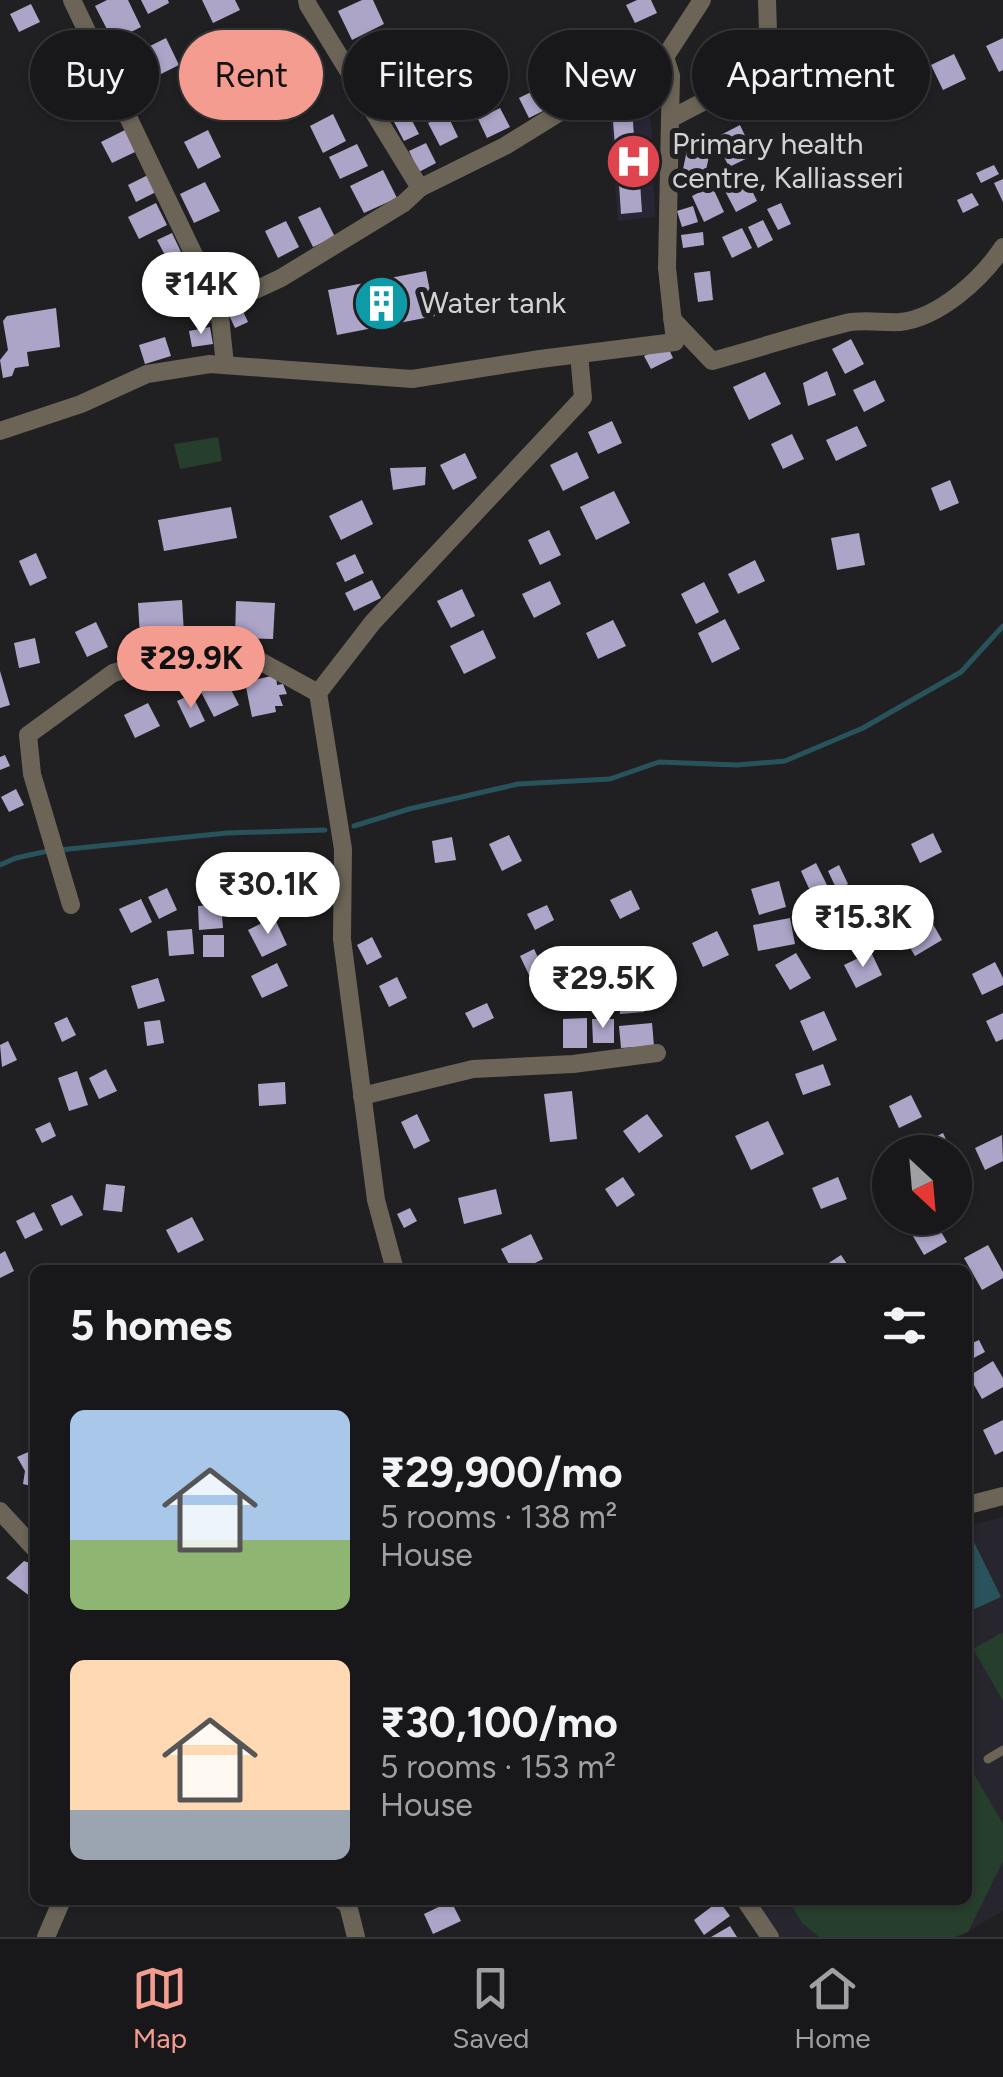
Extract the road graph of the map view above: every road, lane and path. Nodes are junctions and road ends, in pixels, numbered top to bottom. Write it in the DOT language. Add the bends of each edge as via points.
graph roads {
  1 [pos="72,0"];
  2 [pos="307,0"];
  3 [pos="702,0"];
  4 [pos="766,0"];
  5 [pos="672,47"];
  6 [pos="672,117"];
  7 [pos="548,120"];
  8 [pos="670,120"];
  9 [pos="420,188"];
  10 [pos="1003,247"];
  11 [pos="220,308"];
  12 [pos="672,319"];
  13 [pos="579,354"];
  14 [pos="225,365"];
  15 [pos="0,431"];
  16 [pos="318,693"];
  17 [pos="71,905"];
  18 [pos="657,1052"];
  19 [pos="362,1096"];
  20 [pos="394,1265"];
  21 [pos="1003,1496"];
  22 [pos="972,1504"];
  23 [pos="0,1511"];
  24 [pos="30,1544"];
  25 [pos="1003,1750"];
  26 [pos="988,1759"];
  27 [pos="60,1905"];
  28 [pos="348,1905"];
  29 [pos="748,1905"];
  30 [pos="46,1937"];
  31 [pos="356,1937"];
  32 [pos="770,1937"];
  1 -- 11 [label="street"];
  2 -- 9 [label="street"];
  3 -- 5 [label="street"];
  4 -- 6 [label="street" via="768,32 720,93"];
  7 -- 9 [label="street"];
  8 -- 12 [label="street" via="666,268"];
  9 -- 11 [label="street" via="280,278"];
  10 -- 12 [label="street" via="974,283 901,322 851,321 712,361"];
  11 -- 14 [label="street"];
  12 -- 13 [label="street" via="675,342"];
  13 -- 14 [label="street" via="412,379"];
  13 -- 16 [label="street" via="584,398 373,622"];
  14 -- 15 [label="street" via="146,374"];
  16 -- 17 [label="street" via="249,655 164,658 113,672 28,734 32,774"];
  16 -- 19 [label="street" via="343,849 342,940"];
  18 -- 19 [label="street" via="472,1068"];
  19 -- 20 [label="street" via="376,1200"];
  21 -- 22 [label="street"];
  23 -- 24 [label="street"];
  25 -- 26 [label="lane"];
  27 -- 30 [label="street"];
  28 -- 31 [label="street"];
  29 -- 32 [label="street"];
}
